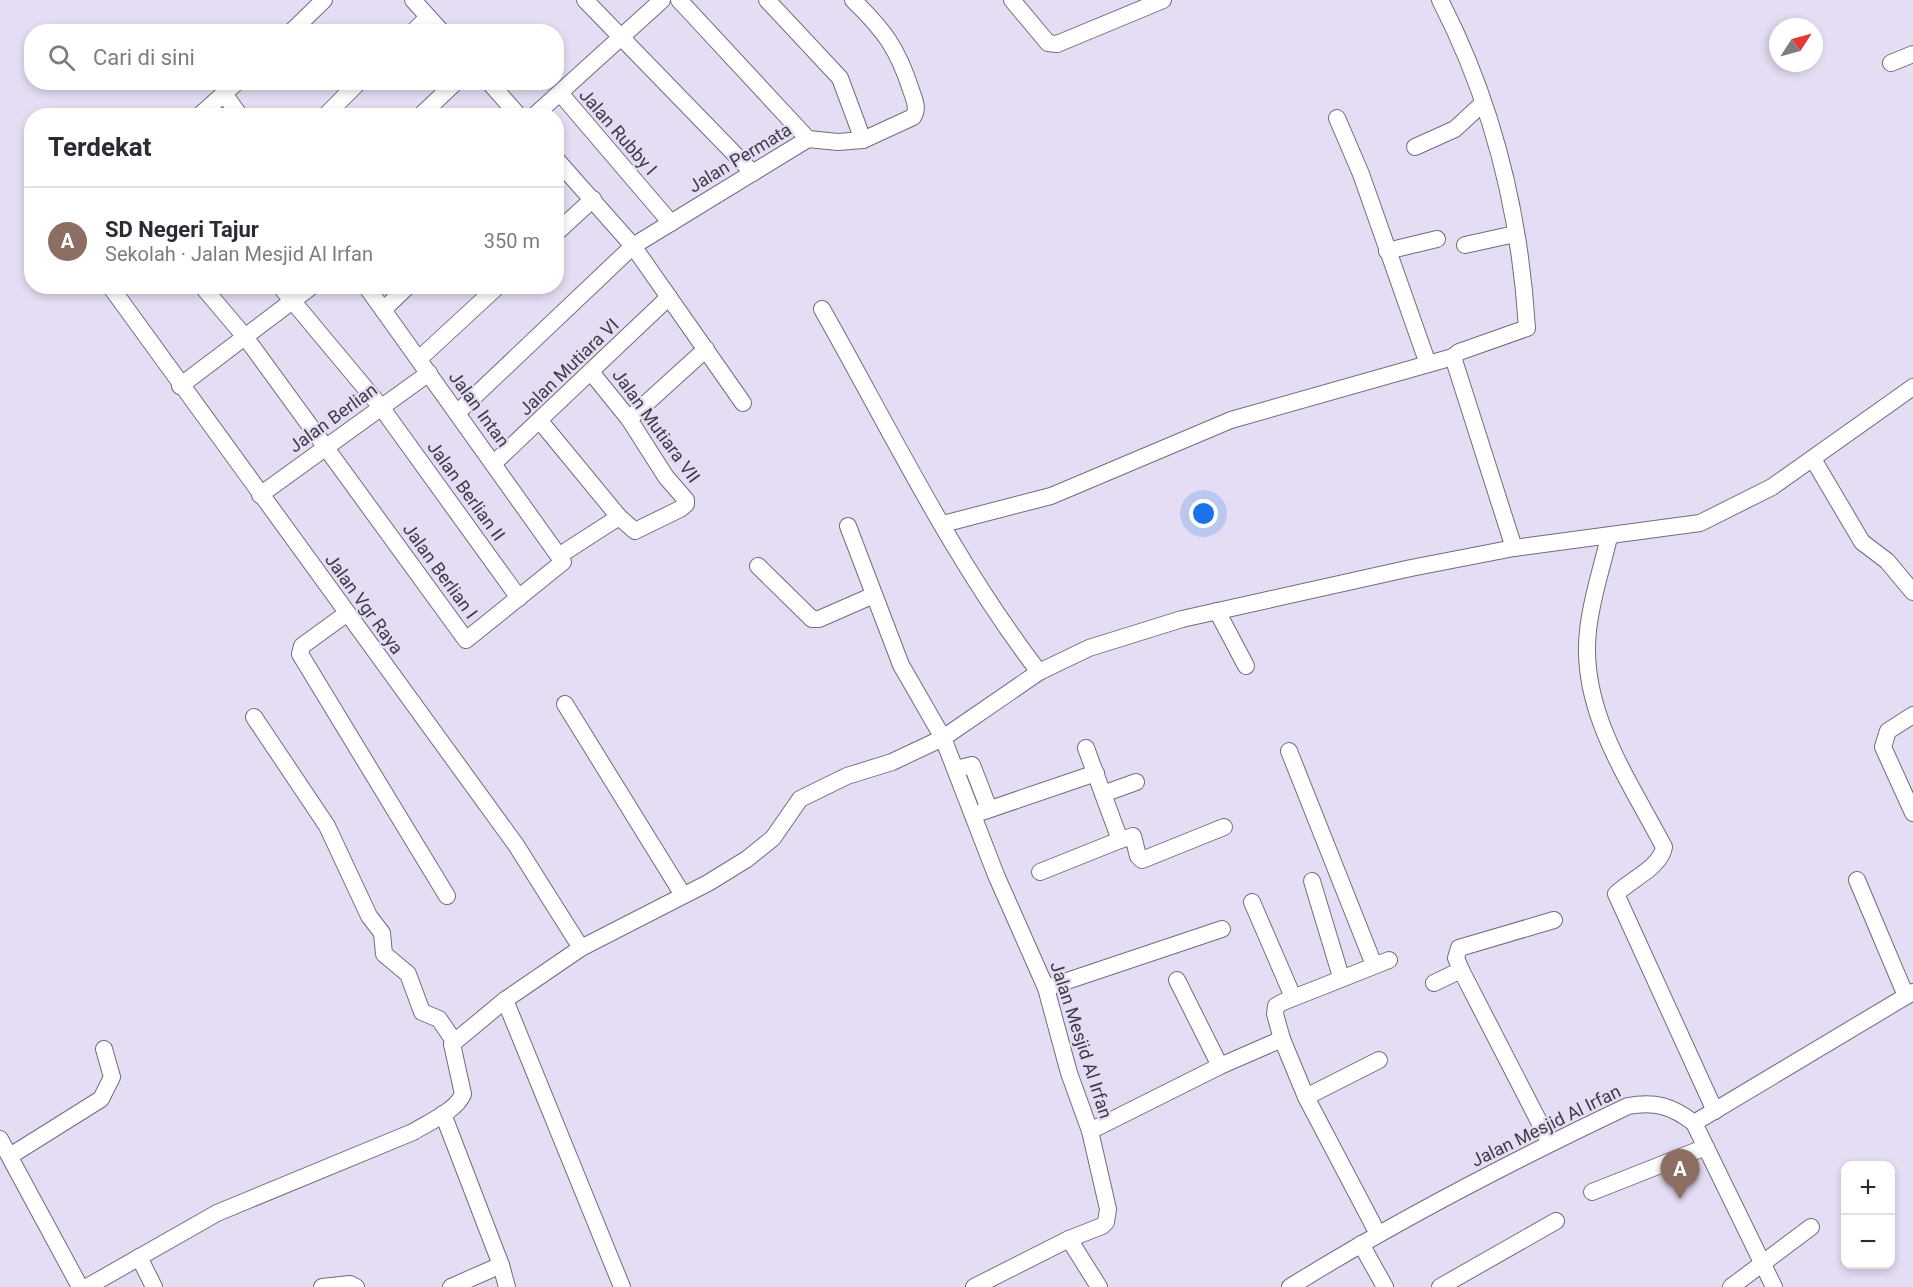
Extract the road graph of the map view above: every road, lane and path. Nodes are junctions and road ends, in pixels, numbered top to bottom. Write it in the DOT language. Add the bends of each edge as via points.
graph roads {
  1 [pos="324,0"];
  2 [pos="413,0"];
  3 [pos="585,0"];
  4 [pos="662,0"];
  5 [pos="679,0"];
  6 [pos="767,0"];
  7 [pos="853,0"];
  8 [pos="1012,0"];
  9 [pos="1163,0"];
  10 [pos="1440,0"];
  11 [pos="428,17"];
  12 [pos="299,24"];
  13 [pos="421,24"];
  14 [pos="435,24"];
  15 [pos="623,38"];
  16 [pos="1913,54"];
  17 [pos="1891,63"];
  18 [pos="230,90"];
  19 [pos="351,90"];
  20 [pos="448,90"];
  21 [pos="496,90"];
  22 [pos="563,90"];
  23 [pos="564,90"];
  24 [pos="560,93"];
  25 [pos="225,95"];
  26 [pos="1483,103"];
  27 [pos="209,108"];
  28 [pos="234,108"];
  29 [pos="333,108"];
  30 [pos="428,108"];
  31 [pos="510,108"];
  32 [pos="543,108"];
  33 [pos="1337,118"];
  34 [pos="808,139"];
  35 [pos="863,140"];
  36 [pos="1415,147"];
  37 [pos="564,168"];
  38 [pos="753,173"];
  39 [pos="593,199"];
  40 [pos="671,223"];
  41 [pos="564,226"];
  42 [pos="1515,234"];
  43 [pos="1437,239"];
  44 [pos="1465,245"];
  45 [pos="633,246"];
  46 [pos="1387,251"];
  47 [pos="116,294"];
  48 [pos="209,294"];
  49 [pos="286,294"];
  50 [pos="301,294"];
  51 [pos="372,294"];
  52 [pos="400,294"];
  53 [pos="491,294"];
  54 [pos="669,297"];
  55 [pos="291,301"];
  56 [pos="822,309"];
  57 [pos="383,310"];
  58 [pos="246,338"];
  59 [pos="706,349"];
  60 [pos="1453,357"];
  61 [pos="1428,364"];
  62 [pos="424,366"];
  63 [pos="591,372"];
  64 [pos="180,386"];
  65 [pos="1913,387"];
  66 [pos="743,403"];
  67 [pos="381,407"];
  68 [pos="457,412"];
  69 [pos="629,419"];
  70 [pos="540,421"];
  71 [pos="326,447"];
  72 [pos="1813,459"];
  73 [pos="494,463"];
  74 [pos="260,495"];
  75 [pos="619,517"];
  76 [pos="943,524"];
  77 [pos="848,526"];
  78 [pos="1609,537"];
  79 [pos="1514,548"];
  80 [pos="560,555"];
  81 [pos="758,566"];
  82 [pos="1913,592"];
  83 [pos="874,594"];
  84 [pos="519,598"];
  85 [pos="1217,610"];
  86 [pos="346,614"];
  87 [pos="1246,666"];
  88 [pos="1039,672"];
  89 [pos="565,704"];
  90 [pos="1913,715"];
  91 [pos="254,717"];
  92 [pos="943,738"];
  93 [pos="1086,748"];
  94 [pos="1289,751"];
  95 [pos="1096,773"];
  96 [pos="1136,782"];
  97 [pos="1103,794"];
  98 [pos="981,812"];
  99 [pos="1913,813"];
  100 [pos="1224,827"];
  101 [pos="1120,840"];
  102 [pos="1040,872"];
  103 [pos="1857,880"];
  104 [pos="1312,881"];
  105 [pos="683,895"];
  106 [pos="447,896"];
  107 [pos="1252,902"];
  108 [pos="1554,920"];
  109 [pos="1222,929"];
  110 [pos="581,948"];
  111 [pos="1461,970"];
  112 [pos="1341,977"];
  113 [pos="1176,980"];
  114 [pos="1434,983"];
  115 [pos="1046,988"];
  116 [pos="1910,994"];
  117 [pos="1293,997"];
  118 [pos="505,1000"];
  119 [pos="1282,1039"];
  120 [pos="454,1041"];
  121 [pos="104,1049"];
  122 [pos="1379,1060"];
  123 [pos="1220,1066"];
  124 [pos="1306,1097"];
  125 [pos="1715,1111"];
  126 [pos="442,1114"];
  127 [pos="1694,1123"];
  128 [pos="1090,1131"];
  129 [pos="0,1139"];
  130 [pos="1550,1143"];
  131 [pos="1706,1147"];
  132 [pos="10,1156"];
  133 [pos="1592,1192"];
  134 [pos="1556,1221"];
  135 [pos="1811,1227"];
  136 [pos="1378,1234"];
  137 [pos="1069,1239"];
  138 [pos="1361,1245"];
  139 [pos="139,1257"];
  140 [pos="501,1265"];
  141 [pos="1762,1265"];
  142 [pos="80,1287"];
  143 [pos="87,1287"];
  144 [pos="154,1287"];
  145 [pos="322,1287"];
  146 [pos="356,1287"];
  147 [pos="451,1287"];
  148 [pos="507,1287"];
  149 [pos="622,1287"];
  150 [pos="974,1287"];
  151 [pos="1100,1287"];
  152 [pos="1290,1287"];
  153 [pos="1385,1287"];
  154 [pos="1440,1287"];
  155 [pos="1731,1287"];
  156 [pos="1774,1287"];
  1 -- 12 [label="street"];
  2 -- 11 [label="street"];
  3 -- 15 [label="street"];
  4 -- 15 [label="street"];
  5 -- 34 [label="street"];
  6 -- 35 [label="street" via="840,78"];
  7 -- 35 [label="street, Jalan Permata" via="876,22 900,56 917,108 914,117"];
  8 -- 9 [label="street" via="1048,43 1057,44"];
  10 -- 26 [label="street" via="1469,58"];
  11 -- 13 [label="street"];
  11 -- 14 [label="street"];
  15 -- 23 [label="street"];
  15 -- 38 [label="street"];
  16 -- 17 [label="street"];
  18 -- 25 [label="street"];
  19 -- 29 [label="street"];
  20 -- 30 [label="street"];
  21 -- 31 [label="street"];
  22 -- 24 [label="street"];
  24 -- 32 [label="street"];
  24 -- 40 [label="street, Jalan Rubby I"];
  25 -- 27 [label="street"];
  25 -- 28 [label="street"];
  26 -- 36 [label="street" via="1455,129"];
  26 -- 42 [label="street" via="1500,149"];
  33 -- 46 [label="street"];
  34 -- 35 [label="street, Jalan Permata"];
  34 -- 38 [label="street, Jalan Permata"];
  37 -- 39 [label="street"];
  38 -- 40 [label="street, Jalan Permata"];
  39 -- 41 [label="street"];
  39 -- 45 [label="street"];
  40 -- 45 [label="street, Jalan Permata"];
  42 -- 44 [label="street"];
  42 -- 60 [label="street" via="1527,328"];
  43 -- 46 [label="street"];
  45 -- 54 [label="street"];
  45 -- 68 [label="street, Jalan Permata"];
  46 -- 61 [label="street"];
  47 -- 64 [label="street, Jalan Vgr Raya"];
  48 -- 58 [label="street"];
  49 -- 55 [label="street, Jalan Berlian II"];
  50 -- 55 [label="street"];
  51 -- 57 [label="street, Jalan Intan"];
  52 -- 57 [label="street"];
  53 -- 62 [label="street, Jalan Berlian"];
  54 -- 59 [label="street"];
  54 -- 63 [label="street, Jalan Mutiara VI"];
  55 -- 58 [label="street"];
  55 -- 67 [label="street, Jalan Berlian II"];
  56 -- 76 [label="street"];
  57 -- 62 [label="street, Jalan Intan"];
  58 -- 64 [label="street"];
  58 -- 71 [label="street"];
  59 -- 66 [label="street"];
  59 -- 69 [label="street"];
  60 -- 61 [label="street"];
  60 -- 79 [label="street"];
  61 -- 76 [label="street" via="1231,420 1051,496"];
  62 -- 67 [label="street, Jalan Berlian"];
  62 -- 68 [label="street, Jalan Intan"];
  63 -- 69 [label="street, Jalan Mutiara VII"];
  63 -- 70 [label="street, Jalan Mutiara VI"];
  64 -- 74 [label="street, Jalan Vgr Raya"];
  65 -- 72 [label="street"];
  67 -- 71 [label="street, Jalan Berlian"];
  67 -- 84 [label="street, Jalan Berlian II"];
  68 -- 73 [label="street, Jalan Intan"];
  69 -- 75 [label="street, Jalan Mutiara VII" via="686,504 634,531"];
  70 -- 73 [label="street, Jalan Mutiara VI"];
  70 -- 75 [label="street"];
  71 -- 74 [label="street, Jalan Berlian"];
  71 -- 84 [label="street, Jalan Berlian I" via="466,640"];
  72 -- 78 [label="street" via="1747,501 1700,523"];
  72 -- 82 [label="street" via="1862,542 1887,561"];
  73 -- 80 [label="street, Jalan Intan"];
  74 -- 86 [label="street, Jalan Vgr Raya"];
  75 -- 80 [label="street"];
  76 -- 88 [label="street" via="1010,634"];
  77 -- 83 [label="street, Jalan Mesjid Al Irfan"];
  78 -- 79 [label="street"];
  78 -- 125 [label="street" via="1588,629 1591,687 1604,732 1664,847 1656,861 1616,894"];
  79 -- 85 [label="street"];
  80 -- 84 [label="street, Jalan Berlian I" via="562,565"];
  81 -- 83 [label="street" via="812,619"];
  83 -- 92 [label="street, Jalan Mesjid Al Irfan" via="901,665"];
  85 -- 87 [label="street"];
  85 -- 88 [label="street" via="1113,639"];
  86 -- 106 [label="street" via="302,646 300,654"];
  86 -- 110 [label="street, Jalan Vgr Raya" via="516,845"];
  88 -- 92 [label="street"];
  89 -- 105 [label="street"];
  90 -- 99 [label="street" via="1888,731 1883,747"];
  91 -- 120 [label="street" via="327,826 369,916 382,933 384,954 408,974 422,1012 439,1018"];
  92 -- 98 [label="street, Jalan Mesjid Al Irfan"];
  92 -- 105 [label="street" via="800,799 761,849 728,872"];
  93 -- 95 [label="street"];
  94 -- 112 [label="street" via="1382,963"];
  95 -- 97 [label="street"];
  95 -- 98 [label="street"];
  96 -- 97 [label="street"];
  97 -- 101 [label="street"];
  98 -- 115 [label="street, Jalan Mesjid Al Irfan" via="996,875"];
  100 -- 101 [label="street" via="1142,860 1133,836"];
  101 -- 102 [label="street"];
  103 -- 116 [label="street"];
  104 -- 112 [label="street"];
  105 -- 110 [label="street"];
  107 -- 117 [label="street"];
  108 -- 111 [label="street" via="1459,948 1456,957"];
  109 -- 115 [label="street"];
  110 -- 118 [label="street"];
  111 -- 114 [label="street"];
  111 -- 130 [label="street"];
  112 -- 117 [label="street"];
  113 -- 123 [label="street"];
  115 -- 128 [label="street, Jalan Mesjid Al Irfan" via="1069,1073"];
  116 -- 125 [label="street"];
  117 -- 119 [label="street" via="1276,1006"];
  118 -- 120 [label="street"];
  118 -- 149 [label="street"];
  119 -- 123 [label="street"];
  119 -- 124 [label="street"];
  120 -- 126 [label="street" via="451,1048 463,1094"];
  121 -- 132 [label="street" via="112,1077 101,1099"];
  122 -- 124 [label="street"];
  123 -- 128 [label="street"];
  124 -- 136 [label="street"];
  125 -- 127 [label="street"];
  126 -- 139 [label="street" via="413,1132 217,1213"];
  126 -- 140 [label="street"];
  127 -- 130 [label="street, Jalan Mesjid Al Irfan" via="1665,1105 1641,1103"];
  127 -- 131 [label="street"];
  128 -- 137 [label="street, Jalan Mesjid Al Irfan" via="1108,1217 1102,1226"];
  129 -- 132 [label="street"];
  130 -- 136 [label="street, Jalan Mesjid Al Irfan"];
  131 -- 133 [label="street"];
  131 -- 141 [label="street"];
  132 -- 142 [label="street"];
  134 -- 154 [label="street"];
  135 -- 141 [label="street"];
  136 -- 138 [label="street, Jalan Mesjid Al Irfan"];
  137 -- 150 [label="street, Jalan Mesjid Al Irfan"];
  137 -- 151 [label="street"];
  138 -- 152 [label="street, Jalan Mesjid Al Irfan"];
  138 -- 153 [label="street"];
  139 -- 143 [label="street"];
  139 -- 144 [label="street"];
  140 -- 147 [label="street"];
  140 -- 148 [label="street"];
  141 -- 155 [label="street"];
  141 -- 156 [label="street"];
  145 -- 146 [label="street"];
}
